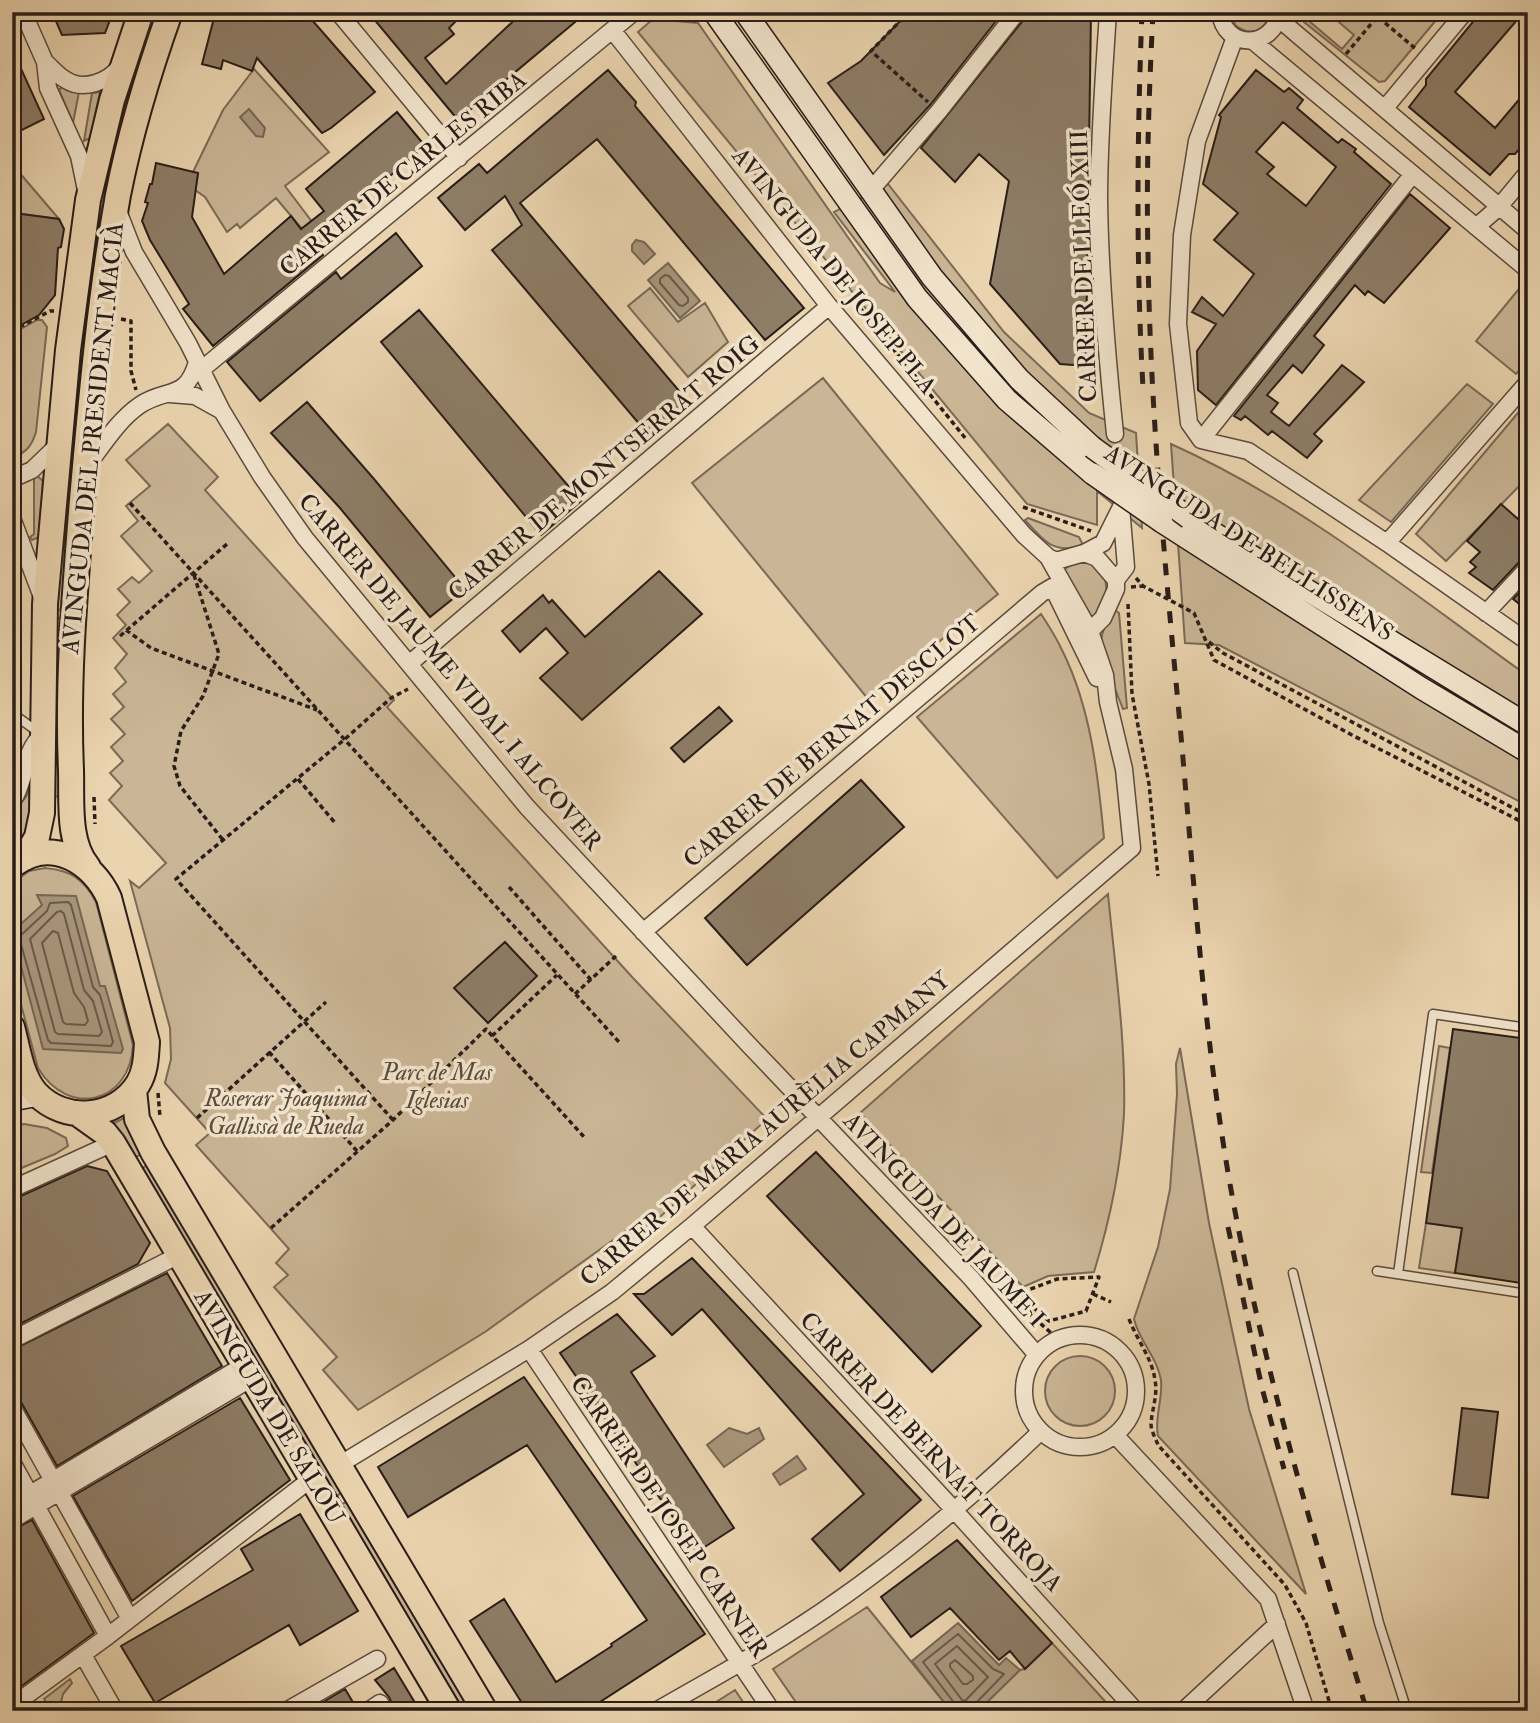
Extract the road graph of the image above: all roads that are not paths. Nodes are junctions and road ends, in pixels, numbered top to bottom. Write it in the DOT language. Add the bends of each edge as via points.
graph roads {
  1 [pos="23,12"];
  2 [pos="141,12"];
  3 [pos="170,12"];
  4 [pos="338,12"];
  5 [pos="634,12"];
  6 [pos="746,12"];
  7 [pos="1017,12"];
  8 [pos="1108,12"];
  9 [pos="1220,12"];
  10 [pos="1465,12"];
  11 [pos="716,15"];
  12 [pos="1279,16"];
  13 [pos="613,31"];
  14 [pos="1235,37"];
  15 [pos="1253,41"];
  16 [pos="123,61"];
  17 [pos="45,62"];
  18 [pos="1385,108"];
  19 [pos="459,158"];
  20 [pos="1528,172"];
  21 [pos="1413,174"];
  22 [pos="870,191"];
  23 [pos="88,200"];
  24 [pos="116,207"];
  25 [pos="1499,207"];
  26 [pos="1476,227"];
  27 [pos="1528,231"];
  28 [pos="1528,270"];
  29 [pos="829,306"];
  30 [pos="199,366"];
  31 [pos="1528,382"];
  32 [pos="170,394"];
  33 [pos="222,411"];
  34 [pos="1115,434"];
  35 [pos="1201,440"];
  36 [pos="59,444"];
  37 [pos="85,469"];
  38 [pos="12,470"];
  39 [pos="32,470"];
  40 [pos="12,479"];
  41 [pos="12,518"];
  42 [pos="1024,535"];
  43 [pos="1387,543"];
  44 [pos="1084,553"];
  45 [pos="1048,557"];
  46 [pos="1528,568"];
  47 [pos="1116,580"];
  48 [pos="1052,587"];
  49 [pos="45,604"];
  50 [pos="1486,613"];
  51 [pos="1069,620"];
  52 [pos="1090,631"];
  53 [pos="1528,642"];
  54 [pos="409,664"];
  55 [pos="1108,702"];
  56 [pos="12,713"];
  57 [pos="1528,724"];
  58 [pos="42,735"];
  59 [pos="1528,752"];
  60 [pos="12,802"];
  61 [pos="1132,848"];
  62 [pos="18,862"];
  63 [pos="88,867"];
  64 [pos="643,932"];
  65 [pos="12,1027"];
  66 [pos="1528,1028"];
  67 [pos="134,1090"];
  68 [pos="39,1095"];
  69 [pos="12,1100"];
  70 [pos="77,1113"];
  71 [pos="817,1117"];
  72 [pos="113,1143"];
  73 [pos="12,1189"];
  74 [pos="692,1226"];
  75 [pos="179,1255"];
  76 [pos="1377,1271"];
  77 [pos="1293,1273"];
  78 [pos="1398,1274"];
  79 [pos="1528,1294"];
  80 [pos="12,1340"];
  81 [pos="529,1349"];
  82 [pos="1037,1355"];
  83 [pos="248,1372"];
  84 [pos="12,1407"];
  85 [pos="1040,1432"];
  86 [pos="1115,1435"];
  87 [pos="12,1462"];
  88 [pos="339,1465"];
  89 [pos="312,1479"];
  90 [pos="56,1486"];
  91 [pos="33,1500"];
  92 [pos="12,1505"];
  93 [pos="956,1511"];
  94 [pos="12,1520"];
  95 [pos="130,1619"];
  96 [pos="1277,1625"];
  97 [pos="108,1636"];
  98 [pos="83,1655"];
  99 [pos="376,1659"];
  100 [pos="739,1663"];
  101 [pos="12,1706"];
  102 [pos="115,1711"];
  103 [pos="286,1711"];
  104 [pos="368,1711"];
  105 [pos="385,1711"];
  106 [pos="449,1711"];
  107 [pos="485,1711"];
  108 [pos="656,1711"];
  109 [pos="772,1711"];
  110 [pos="1136,1711"];
  111 [pos="1183,1711"];
  112 [pos="1306,1711"];
  113 [pos="1407,1711"];
  1 -- 17 [label="street"];
  2 -- 16 [label="main road, AVINGUDA DEL PRESIDENT MACIÀ"];
  3 -- 24 [label="main road, AVINGUDA DEL PRESIDENT MACIÀ" via="140,107"];
  4 -- 19 [label="street"];
  5 -- 13 [label="street, CARRER DE CARLES RIBA"];
  6 -- 22 [label="main road, AVINGUDA DE BELLISSENS"];
  7 -- 22 [label="street"];
  8 -- 34 [label="street, CARRER DE LLEÓ XIII" via="1099,202"];
  9 -- 14 [label="street" via="1224,27"];
  10 -- 18 [label="street"];
  11 -- 59 [label="main road, AVINGUDA DE BELLISSENS, bridge" via="917,298 1007,400 1093,474 1189,541"];
  12 -- 15 [label="street" via="1274,30"];
  12 -- 18 [label="street"];
  13 -- 19 [label="street, CARRER DE CARLES RIBA"];
  13 -- 29 [label="street, AVINGUDA DE JOSEP PLA"];
  14 -- 15 [label="street"];
  14 -- 35 [label="street" via="1196,141 1182,234 1178,324 1189,423"];
  15 -- 21 [label="street"];
  16 -- 17 [label="street" via="115,74 88,85 67,82"];
  16 -- 23 [label="main road, AVINGUDA DEL PRESIDENT MACIÀ"];
  17 -- 23 [label="street" via="48,88 79,156"];
  18 -- 25 [label="street"];
  19 -- 30 [label="street, CARRER DE CARLES RIBA"];
  20 -- 25 [label="street"];
  21 -- 26 [label="street"];
  21 -- 35 [label="street"];
  22 -- 57 [label="main road, AVINGUDA DE BELLISSENS, bridge" via="932,277 1018,379 1092,447 1189,517"];
  23 -- 36 [label="main road, AVINGUDA DEL PRESIDENT MACIÀ"];
  24 -- 30 [label="street, CARRER DE JAUME VIDAL I ALCOVER" via="134,252"];
  24 -- 37 [label="main road, AVINGUDA DEL PRESIDENT MACIÀ"];
  25 -- 26 [label="street"];
  25 -- 27 [label="street"];
  26 -- 28 [label="street"];
  29 -- 42 [label="street, AVINGUDA DE JOSEP PLA"];
  29 -- 54 [label="street, CARRER DE MONTSERRAT ROIG"];
  30 -- 32 [label="street, CARRER DE CARLES RIBA" via="192,378"];
  30 -- 33 [label="street, CARRER DE JAUME VIDAL I ALCOVER"];
  31 -- 43 [label="street"];
  32 -- 33 [label="street" via="195,396"];
  32 -- 37 [label="street, CARRER DE CARLES RIBA" via="133,411"];
  33 -- 54 [label="street, CARRER DE JAUME VIDAL I ALCOVER" via="297,527"];
  35 -- 43 [label="street" via="1248,451"];
  36 -- 39 [label="street"];
  36 -- 49 [label="main road, AVINGUDA DEL PRESIDENT MACIÀ"];
  37 -- 63 [label="main road, AVINGUDA DEL PRESIDENT MACIÀ" via="69,721 74,835"];
  38 -- 39 [label="street"];
  39 -- 40 [label="street"];
  41 -- 49 [label="street"];
  42 -- 45 [label="street, AVINGUDA DE JOSEP PLA"];
  42 -- 48 [label="street, AVINGUDA DE JOSEP PLA"];
  43 -- 50 [label="street"];
  44 -- 45 [label="street" via="1056,561"];
  44 -- 47 [label="street" via="1097,558"];
  44 -- 47 [label="street" via="1103,543 1121,507 1126,567"];
  45 -- 52 [label="street, AVINGUDA DE JOSEP PLA"];
  46 -- 50 [label="street"];
  47 -- 52 [label="street" via="1102,618"];
  48 -- 51 [label="street, AVINGUDA DE JOSEP PLA"];
  48 -- 64 [label="street, CARRER DE BERNAT DESCLOT"];
  49 -- 58 [label="main road, AVINGUDA DEL PRESIDENT MACIÀ"];
  50 -- 53 [label="street"];
  51 -- 52 [label="street"];
  51 -- 55 [label="street, AVINGUDA DE JOSEP PLA"];
  52 -- 55 [label="street, AVINGUDA DE JOSEP PLA"];
  54 -- 64 [label="street, CARRER DE JAUME VIDAL I ALCOVER" via="527,807"];
  55 -- 61 [label="street, AVINGUDA DE JOSEP PLA" via="1124,769"];
  56 -- 58 [label="lane"];
  58 -- 60 [label="street" via="27,755 23,780"];
  58 -- 62 [label="main road, AVINGUDA DEL PRESIDENT MACIÀ" via="42,813 37,837"];
  61 -- 71 [label="street, CARRER DE MARIA AURÈLIA CAPMANY"];
  62 -- 63 [label="main road" via="52,853"];
  63 -- 67 [label="main road, AVINGUDA DEL PRESIDENT MACIÀ" via="109,898 147,1042 146,1062"];
  64 -- 71 [label="street, CARRER DE JAUME VIDAL I ALCOVER"];
  65 -- 68 [label="main road" via="25,1075"];
  66 -- 78 [label="lane" via="1433,1014"];
  67 -- 70 [label="main road" via="110,1109"];
  67 -- 88 [label="main road" via="138,1119 152,1128"];
  68 -- 69 [label="main road"];
  68 -- 70 [label="main road, AVINGUDA DE SALOU" via="51,1105"];
  70 -- 72 [label="main road, AVINGUDA DE SALOU"];
  71 -- 74 [label="street, CARRER DE MARIA AURÈLIA CAPMANY"];
  71 -- 82 [label="street, AVINGUDA DE JAUME I" via="971,1278"];
  72 -- 73 [label="street"];
  72 -- 75 [label="main road, AVINGUDA DE SALOU"];
  74 -- 81 [label="street, CARRER DE MARIA AURÈLIA CAPMANY" via="612,1292"];
  74 -- 93 [label="street, CARRER DE BERNAT TORROJA"];
  75 -- 80 [label="street"];
  75 -- 83 [label="main road, AVINGUDA DE SALOU"];
  76 -- 78 [label="lane"];
  77 -- 113 [label="lane" via="1379,1623"];
  78 -- 79 [label="lane"];
  81 -- 88 [label="street, CARRER DE MARIA AURÈLIA CAPMANY"];
  81 -- 100 [label="street, CARRER DE JOSEP CARNER"];
  82 -- 85 [label="street" via="1023,1389 1027,1412"];
  82 -- 86 [label="street" via="1058,1339 1078,1335 1099,1339 1119,1352 1133,1374 1136,1399 1126,1424"];
  83 -- 89 [label="main road, AVINGUDA DE SALOU"];
  83 -- 90 [label="street"];
  84 -- 90 [label="street"];
  85 -- 86 [label="street" via="1065,1446 1080,1448"];
  85 -- 93 [label="street"];
  86 -- 96 [label="street" via="1268,1599"];
  87 -- 91 [label="street"];
  88 -- 107 [label="main road"];
  89 -- 95 [label="street"];
  89 -- 106 [label="main road, AVINGUDA DE SALOU"];
  90 -- 91 [label="street"];
  90 -- 95 [label="street"];
  91 -- 92 [label="street"];
  91 -- 94 [label="street"];
  91 -- 97 [label="street"];
  93 -- 100 [label="street" via="861,1584"];
  93 -- 110 [label="street, CARRER DE BERNAT TORROJA"];
  95 -- 97 [label="street"];
  96 -- 111 [label="street"];
  96 -- 112 [label="street"];
  97 -- 98 [label="street"];
  98 -- 101 [label="street"];
  98 -- 102 [label="street"];
  99 -- 103 [label="street"];
  100 -- 108 [label="street"];
  100 -- 109 [label="street, CARRER DE JOSEP CARNER"];
  104 -- 105 [label="street" via="380,1703"];
}
